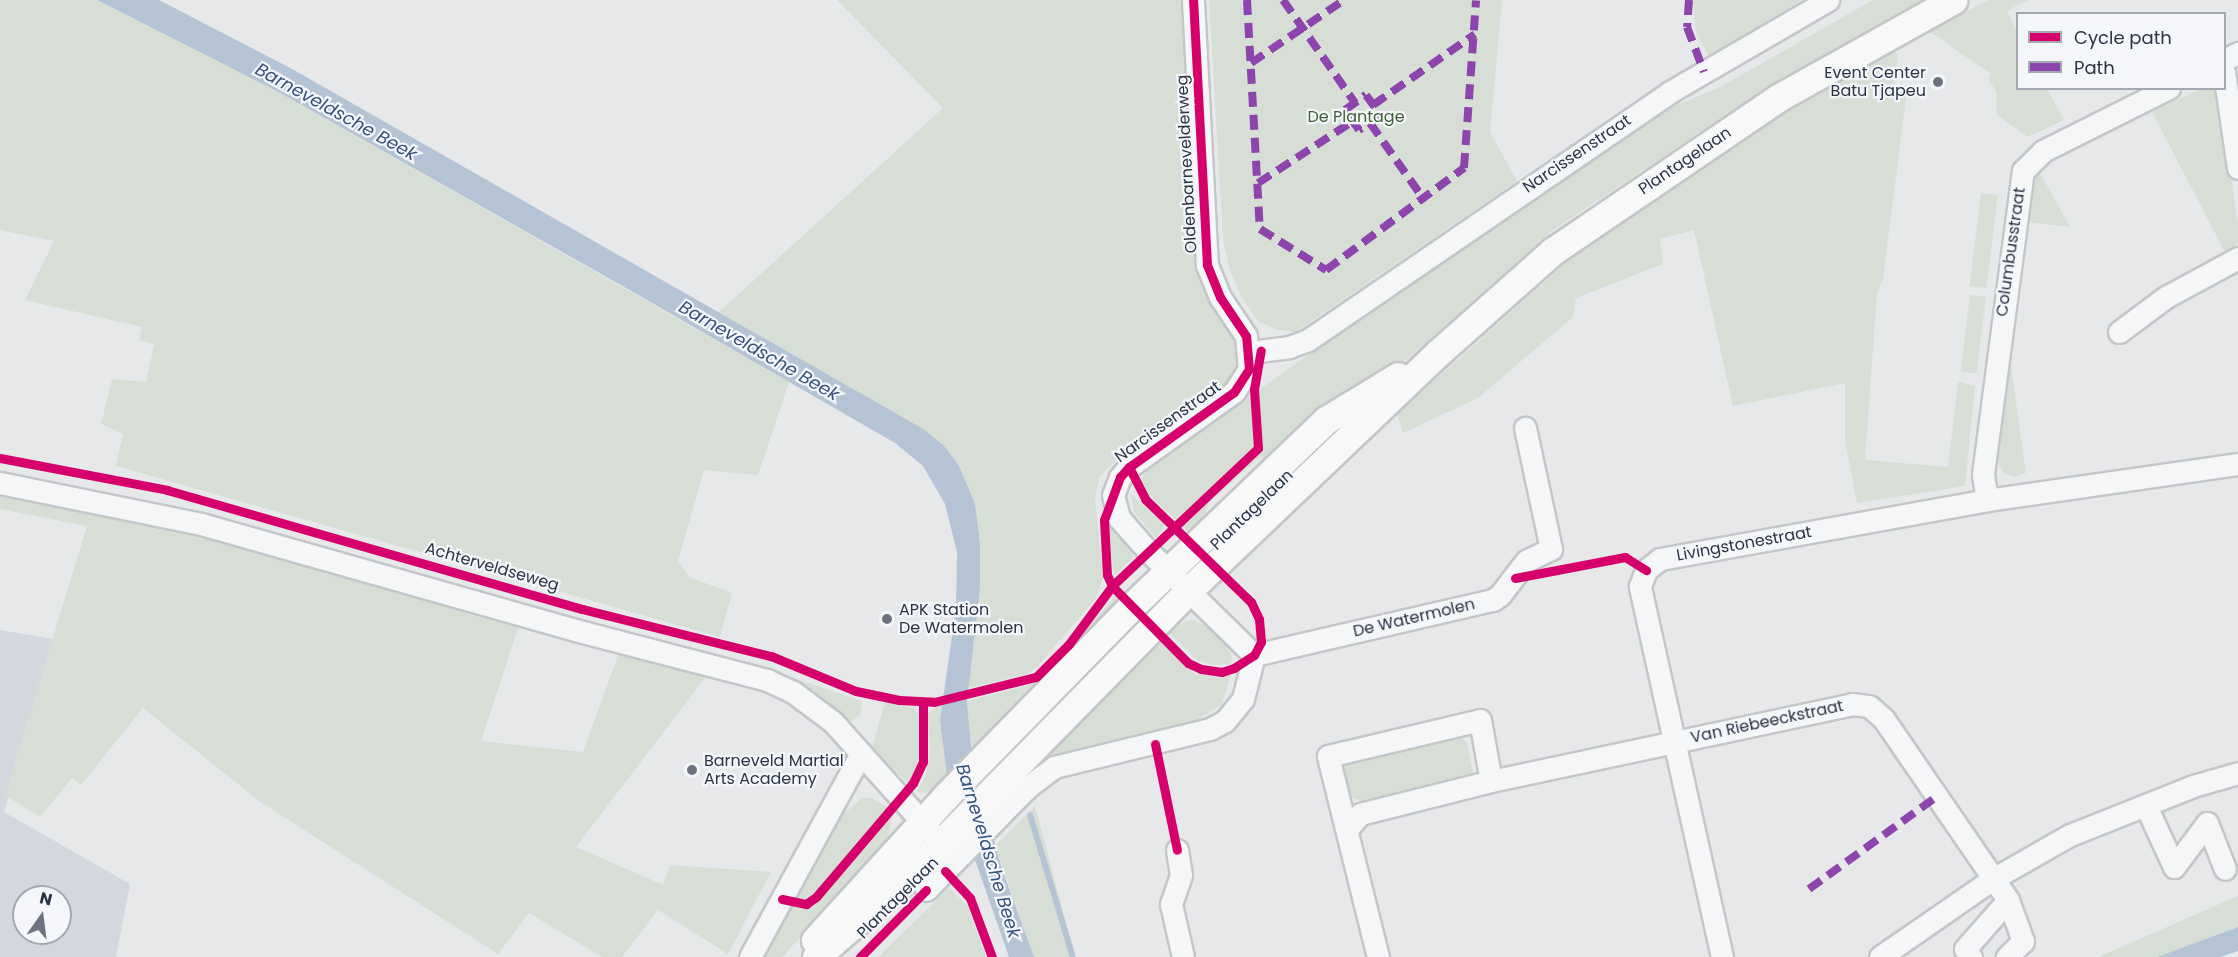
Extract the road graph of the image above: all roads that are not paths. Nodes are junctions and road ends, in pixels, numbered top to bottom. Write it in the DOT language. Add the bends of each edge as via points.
graph roads {
  1 [pos="1193,0"];
  2 [pos="1828,0"];
  3 [pos="1953,0"];
  4 [pos="2226,86"];
  5 [pos="2165,90"];
  6 [pos="2238,168"];
  7 [pos="2238,258"];
  8 [pos="2119,332"];
  9 [pos="1250,352"];
  10 [pos="1438,352"];
  11 [pos="1525,428"];
  12 [pos="2238,464"];
  13 [pos="0,483"];
  14 [pos="1987,500"];
  15 [pos="1168,571"];
  16 [pos="1188,591"];
  17 [pos="1254,655"];
  18 [pos="1676,742"];
  19 [pos="861,753"];
  20 [pos="2238,773"];
  21 [pos="1491,781"];
  22 [pos="2146,806"];
  23 [pos="921,822"];
  24 [pos="1348,828"];
  25 [pos="951,843"];
  26 [pos="1177,850"];
  27 [pos="2225,869"];
  28 [pos="1991,880"];
  29 [pos="926,890"];
  30 [pos="2007,900"];
  31 [pos="1718,956"];
  32 [pos="750,957"];
  33 [pos="801,957"];
  34 [pos="816,957"];
  35 [pos="1183,957"];
  36 [pos="1378,957"];
  37 [pos="1880,957"];
  38 [pos="1971,957"];
  39 [pos="2007,957"];
  1 -- 9 [label="street, Oldenbarnevelderweg" via="1207,266 1220,297 1246,336"];
  2 -- 9 [label="street, Narcissenstraat" via="1670,92 1308,340"];
  3 -- 10 [label="main road, Plantagelaan" via="1778,98 1553,251"];
  4 -- 6 [label="street"];
  5 -- 14 [label="street, Columbusstraat" via="2043,151 2023,171 1983,474"];
  7 -- 8 [label="street" via="2166,297"];
  9 -- 15 [label="street, Narcissenstraat" via="1249,369 1234,392 1132,465 1114,489 1119,518"];
  10 -- 15 [label="main road, Plantagelaan" via="1326,420"];
  10 -- 16 [label="main road, Plantagelaan"];
  11 -- 17 [label="street, De Watermolen" via="1551,549 1526,561 1500,595 1493,600"];
  12 -- 14 [label="street, Livingstonestraat"];
  13 -- 19 [label="street" via="201,524 574,630 768,680 793,692 833,722"];
  14 -- 18 [label="street, Livingstonestraat" via="1660,559 1646,570 1640,586"];
  15 -- 16 [label="street"];
  15 -- 23 [label="main road, Plantagelaan"];
  16 -- 17 [label="street"];
  16 -- 25 [label="main road, Plantagelaan" via="988,793"];
  17 -- 25 [label="street, Plantagelaan" via="1243,699 1225,721 1155,744 1065,762 1029,786 991,825"];
  18 -- 21 [label="street, Van Riebeeckstraat"];
  18 -- 28 [label="street, Van Riebeeckstraat" via="1852,704 1869,706 1883,718"];
  18 -- 31 [label="street, Livingstonestraat"];
  19 -- 23 [label="street"];
  19 -- 32 [label="street"];
  20 -- 22 [label="street"];
  21 -- 24 [label="street, Van Riebeeckstraat" via="1360,814"];
  21 -- 24 [label="street" via="1480,720 1328,756"];
  22 -- 27 [label="street" via="2174,867 2207,823"];
  22 -- 28 [label="street" via="2070,835"];
  23 -- 25 [label="street"];
  23 -- 33 [label="main road, Plantagelaan"];
  24 -- 36 [label="street"];
  25 -- 29 [label="street, Plantagelaan"];
  25 -- 34 [label="main road, Plantagelaan"];
  26 -- 35 [label="street" via="1181,875 1171,904"];
  28 -- 30 [label="street, Van Riebeeckstraat"];
  28 -- 37 [label="street"];
  30 -- 38 [label="street" via="1965,949"];
  30 -- 39 [label="street, Van Riebeeckstraat" via="2023,941"];
}
